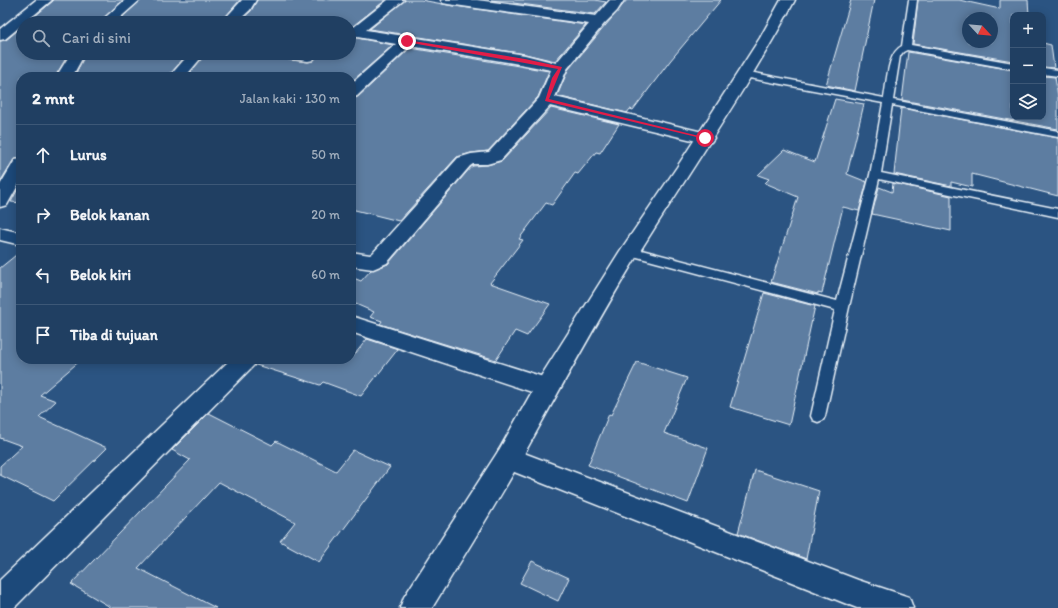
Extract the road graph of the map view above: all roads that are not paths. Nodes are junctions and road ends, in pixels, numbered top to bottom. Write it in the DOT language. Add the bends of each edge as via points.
graph roads {
  1 [pos="45,0"];
  2 [pos="133,0"];
  3 [pos="249,0"];
  4 [pos="397,0"];
  5 [pos="448,0"];
  6 [pos="617,0"];
  7 [pos="788,0"];
  8 [pos="913,0"];
  9 [pos="23,16"];
  10 [pos="114,16"];
  11 [pos="235,16"];
  12 [pos="599,21"];
  13 [pos="16,22"];
  14 [pos="0,36"];
  15 [pos="407,41"];
  16 [pos="906,47"];
  17 [pos="74,60"];
  18 [pos="192,60"];
  19 [pos="1010,65"];
  20 [pos="560,68"];
  21 [pos="1046,71"];
  22 [pos="67,72"];
  23 [pos="181,72"];
  24 [pos="1058,73"];
  25 [pos="744,74"];
  26 [pos="356,88"];
  27 [pos="546,100"];
  28 [pos="888,102"];
  29 [pos="1058,134"];
  30 [pos="705,138"];
  31 [pos="16,173"];
  32 [pos="875,175"];
  33 [pos="0,201"];
  34 [pos="1058,213"];
  35 [pos="0,234"];
  36 [pos="16,238"];
  37 [pos="630,251"];
  38 [pos="356,260"];
  39 [pos="842,307"];
  40 [pos="356,326"];
  41 [pos="241,364"];
  42 [pos="547,388"];
  43 [pos="818,416"];
  44 [pos="508,458"];
  45 [pos="0,601"];
  46 [pos="415,608"];
  47 [pos="898,608"];
  1 -- 9 [label="main road"];
  2 -- 10 [label="main road"];
  3 -- 11 [label="main road"];
  4 -- 15 [label="main road" via="356,31 360,34"];
  5 -- 12 [label="main road"];
  6 -- 12 [label="main road"];
  7 -- 25 [label="main road"];
  8 -- 16 [label="lane"];
  12 -- 20 [label="main road"];
  13 -- 14 [label="main road"];
  15 -- 20 [label="main road"];
  15 -- 26 [label="main road"];
  16 -- 19 [label="lane"];
  16 -- 28 [label="lane" via="896,56"];
  17 -- 22 [label="main road"];
  18 -- 23 [label="main road"];
  20 -- 27 [label="main road"];
  21 -- 24 [label="lane"];
  25 -- 28 [label="lane"];
  25 -- 30 [label="main road"];
  27 -- 30 [label="main road"];
  27 -- 38 [label="main road" via="495,156 487,159 469,158 464,162 380,258 373,262"];
  28 -- 29 [label="lane"];
  28 -- 32 [label="lane"];
  30 -- 37 [label="main road"];
  31 -- 33 [label="main road"];
  32 -- 34 [label="lane"];
  32 -- 39 [label="lane"];
  35 -- 36 [label="main road"];
  37 -- 39 [label="lane"];
  37 -- 42 [label="main road"];
  39 -- 43 [label="lane"];
  40 -- 42 [label="main road"];
  41 -- 45 [label="main road"];
  42 -- 44 [label="main road"];
  44 -- 46 [label="main road"];
  44 -- 47 [label="main road"];
}
